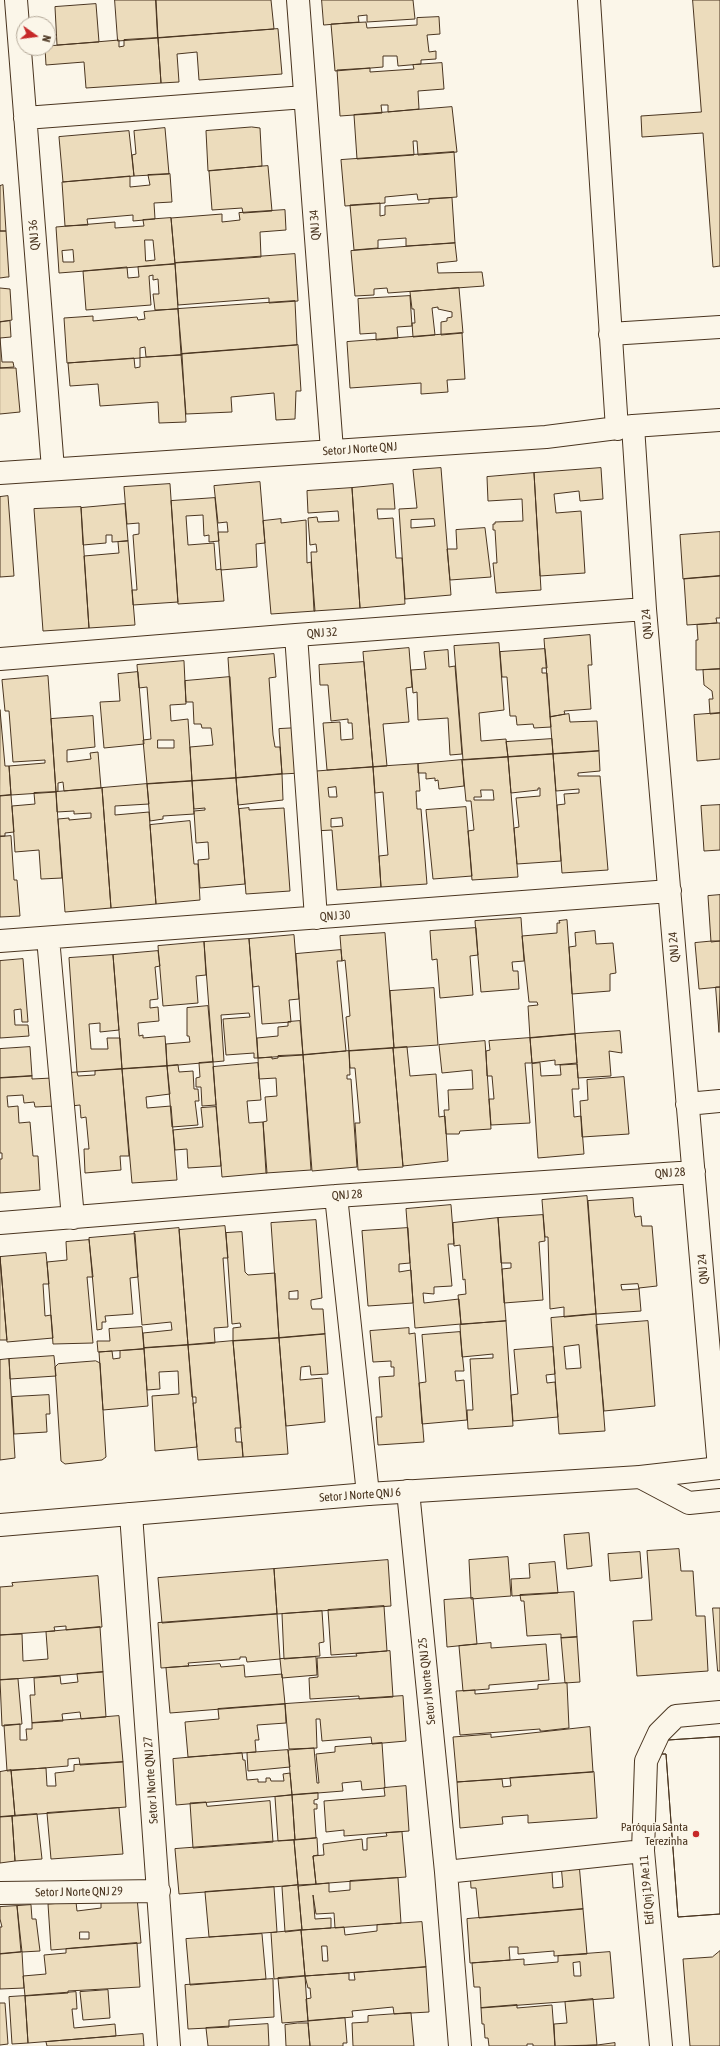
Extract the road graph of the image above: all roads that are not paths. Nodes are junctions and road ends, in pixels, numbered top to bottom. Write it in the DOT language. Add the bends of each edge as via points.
graph roads {
  1 [pos="16,0"];
  2 [pos="298,0"];
  3 [pos="589,0"];
  4 [pos="305,97"];
  5 [pos="25,118"];
  6 [pos="720,326"];
  7 [pos="610,334"];
  8 [pos="720,420"];
  9 [pos="625,427"];
  10 [pos="332,450"];
  11 [pos="54,469"];
  12 [pos="0,473"];
  13 [pos="645,609"];
  14 [pos="296,635"];
  15 [pos="0,659"];
  16 [pos="670,891"];
  17 [pos="316,918"];
  18 [pos="48,938"];
  19 [pos="0,941"];
  20 [pos="720,1101"];
  21 [pos="687,1104"];
  22 [pos="694,1172"];
  23 [pos="336,1196"];
  24 [pos="73,1218"];
  25 [pos="0,1223"];
  26 [pos="720,1468"];
  27 [pos="640,1477"];
  28 [pos="408,1491"];
  29 [pos="368,1494"];
  30 [pos="720,1500"];
  31 [pos="131,1514"];
  32 [pos="0,1525"];
  33 [pos="720,1712"];
  34 [pos="643,1851"];
  35 [pos="446,1872"];
  36 [pos="159,1891"];
  37 [pos="0,1893"];
  38 [pos="169,2046"];
  39 [pos="460,2046"];
  40 [pos="661,2046"];
  1 -- 5 [label="street, QNJ 36"];
  2 -- 4 [label="street, QNJ 34"];
  3 -- 7 [label="street, QNJ 24"];
  4 -- 5 [label="street"];
  4 -- 10 [label="street, QNJ 34"];
  5 -- 11 [label="street, QNJ 36"];
  6 -- 7 [label="street"];
  7 -- 9 [label="street, QNJ 24"];
  8 -- 9 [label="street, Setor J Norte QNJ"];
  9 -- 10 [label="street, Setor J Norte QNJ" via="546,437"];
  9 -- 13 [label="street, QNJ 24"];
  10 -- 11 [label="street, Setor J Norte QNJ"];
  11 -- 12 [label="street, Setor J Norte QNJ"];
  13 -- 14 [label="street, QNJ 32"];
  13 -- 16 [label="street, QNJ 24"];
  14 -- 15 [label="street, QNJ 32"];
  14 -- 17 [label="street"];
  16 -- 17 [label="street, QNJ 30"];
  16 -- 21 [label="street, QNJ 24"];
  17 -- 18 [label="street, QNJ 30"];
  18 -- 19 [label="street, QNJ 30"];
  18 -- 24 [label="street"];
  20 -- 21 [label="street"];
  21 -- 22 [label="street, QNJ 24"];
  22 -- 23 [label="street, QNJ 28"];
  22 -- 26 [label="street, QNJ 24"];
  23 -- 24 [label="street, QNJ 28"];
  23 -- 29 [label="street"];
  24 -- 25 [label="street, QNJ 28"];
  26 -- 27 [label="street, Setor J Norte QNJ 6"];
  27 -- 28 [label="street, Setor J Norte QNJ 6"];
  27 -- 30 [label="street" via="689,1503"];
  28 -- 29 [label="street, Setor J Norte QNJ 6"];
  28 -- 35 [label="street, Setor J Norte QNJ 25"];
  29 -- 31 [label="street, Setor J Norte QNJ 6"];
  31 -- 32 [label="street, Setor J Norte QNJ 6"];
  31 -- 36 [label="street, Setor J Norte QNJ 27"];
  33 -- 34 [label="street, Edf Qnj 19 Ae 11" via="676,1716 659,1733 646,1761"];
  34 -- 35 [label="street"];
  34 -- 40 [label="street, Edf Qnj 19 Ae 11"];
  35 -- 39 [label="street, Setor J Norte QNJ 25"];
  36 -- 37 [label="street, Setor J Norte QNJ 29"];
  36 -- 38 [label="street, Setor J Norte QNJ 27"];
}
